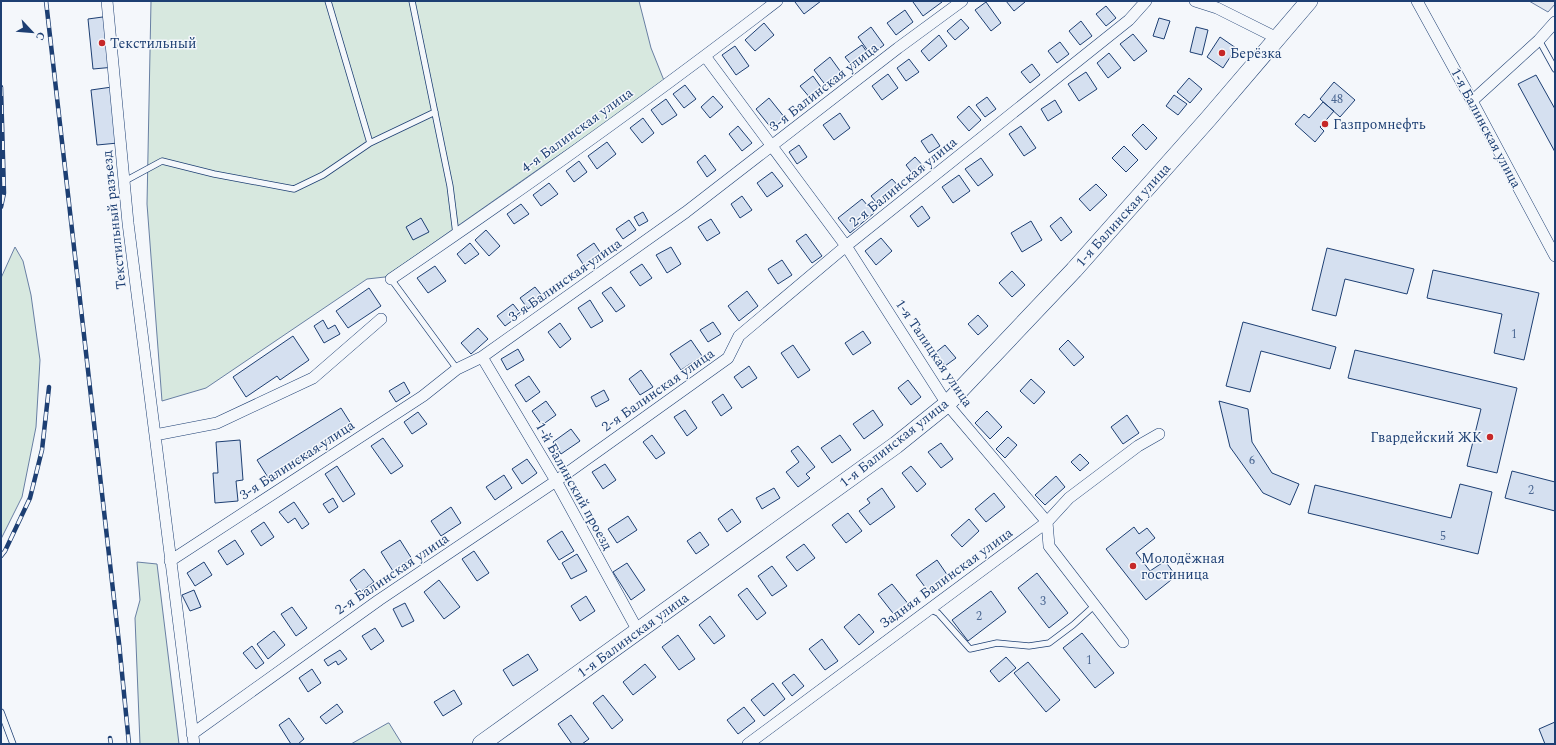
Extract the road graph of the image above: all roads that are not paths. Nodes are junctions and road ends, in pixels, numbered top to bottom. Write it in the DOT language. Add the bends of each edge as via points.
graph roads {
  1 [pos="107,1"];
  2 [pos="328,1"];
  3 [pos="412,1"];
  4 [pos="777,1"];
  5 [pos="962,1"];
  6 [pos="1146,1"];
  7 [pos="1195,1"];
  8 [pos="1309,1"];
  9 [pos="1417,1"];
  10 [pos="1213,4"];
  11 [pos="1555,22"];
  12 [pos="1277,38"];
  13 [pos="1539,40"];
  14 [pos="705,56"];
  15 [pos="1555,69"];
  16 [pos="1472,100"];
  17 [pos="435,112"];
  18 [pos="370,143"];
  19 [pos="771,147"];
  20 [pos="125,181"];
  21 [pos="456,235"];
  22 [pos="846,246"];
  23 [pos="1555,256"];
  24 [pos="391,279"];
  25 [pos="381,319"];
  26 [pos="482,357"];
  27 [pos="457,369"];
  28 [pos="947,404"];
  29 [pos="1160,434"];
  30 [pos="155,435"];
  31 [pos="556,481"];
  32 [pos="1047,522"];
  33 [pos="170,561"];
  34 [pos="1095,605"];
  35 [pos="929,609"];
  36 [pos="638,631"];
  37 [pos="1123,642"];
  38 [pos="1,712"];
  39 [pos="193,739"];
  40 [pos="14,744"];
  41 [pos="481,744"];
  42 [pos="748,744"];
  1 -- 20 [label="street, Текстильный разъезд"];
  2 -- 18 [label="lane"];
  3 -- 17 [label="lane"];
  4 -- 14 [label="street, 4-я Балинская улица"];
  5 -- 19 [label="street, 3-я Балинская улица"];
  6 -- 22 [label="street, 2-я Балинская улица" via="1129,20"];
  7 -- 10 [label="street"];
  8 -- 12 [label="main road, 1-я Балинская улица"];
  9 -- 16 [label="street, 1-я Балинская улица"];
  10 -- 12 [label="street"];
  11 -- 13 [label="street"];
  12 -- 28 [label="main road, 1-я Балинская улица" via="1074,270"];
  13 -- 15 [label="lane"];
  13 -- 16 [label="street"];
  14 -- 19 [label="street, 1-я Талицкая улица"];
  14 -- 21 [label="street, 4-я Балинская улица"];
  16 -- 23 [label="street, 1-я Балинская улица"];
  17 -- 18 [label="lane"];
  17 -- 21 [label="lane" via="450,186"];
  18 -- 20 [label="lane" via="323,175 294,188 214,174 162,161"];
  19 -- 22 [label="street, 1-я Талицкая улица"];
  19 -- 26 [label="street, 3-я Балинская улица" via="686,212"];
  20 -- 30 [label="street, Текстильный разъезд"];
  21 -- 24 [label="street, 4-я Балинская улица"];
  22 -- 28 [label="street, 1-я Талицкая улица"];
  22 -- 31 [label="street, 2-я Балинская улица" via="739,336 728,358"];
  24 -- 27 [label="lane"];
  25 -- 30 [label="street" via="313,378 217,423"];
  26 -- 27 [label="street, 3-я Балинская улица"];
  26 -- 31 [label="street, 1-й Балинский проезд"];
  27 -- 33 [label="street, 3-я Балинская улица" via="423,396"];
  28 -- 32 [label="street, 1-я Талицкая улица"];
  28 -- 36 [label="main road, 1-я Балинская улица" via="896,445"];
  29 -- 32 [label="street, Задняя Балинская улица" via="1138,446 1069,498"];
  30 -- 33 [label="street, Текстильный разъезд"];
  31 -- 36 [label="street, 1-й Балинский проезд"];
  31 -- 39 [label="street, 2-я Балинская улица" via="379,600"];
  32 -- 34 [label="street" via="1049,546"];
  32 -- 35 [label="street, Задняя Балинская улица"];
  33 -- 39 [label="street, Текстильный разъезд"];
  34 -- 35 [label="lane" via="1048,643 1028,646 997,644 970,649 938,613"];
  34 -- 37 [label="street"];
  35 -- 42 [label="street, Задняя Балинская улица"];
  36 -- 41 [label="main road, 1-я Балинская улица"];
  38 -- 40 [label="lane"];
}
